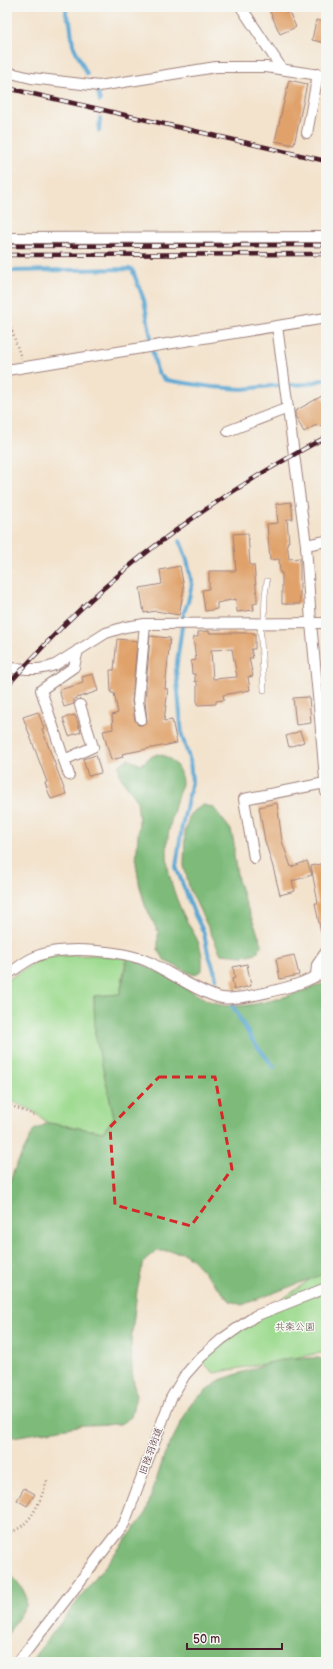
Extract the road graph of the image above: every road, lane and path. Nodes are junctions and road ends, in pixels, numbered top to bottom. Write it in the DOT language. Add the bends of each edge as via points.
graph roads {
  1 [pos="242,7"];
  2 [pos="282,69"];
  3 [pos="7,72"];
  4 [pos="322,75"];
  5 [pos="307,133"];
  6 [pos="7,238"];
  7 [pos="326,238"];
  8 [pos="7,316"];
  9 [pos="326,318"];
  10 [pos="277,326"];
  11 [pos="24,368"];
  12 [pos="7,370"];
  13 [pos="288,408"];
  14 [pos="228,431"];
  15 [pos="326,541"];
  16 [pos="306,545"];
  17 [pos="267,580"];
  18 [pos="262,623"];
  19 [pos="311,623"];
  20 [pos="326,623"];
  21 [pos="145,624"];
  22 [pos="78,650"];
  23 [pos="7,668"];
  24 [pos="264,690"];
  25 [pos="322,695"];
  26 [pos="80,705"];
  27 [pos="141,719"];
  28 [pos="64,760"];
  29 [pos="68,775"];
  30 [pos="325,787"];
  31 [pos="254,858"];
  32 [pos="326,952"];
  33 [pos="326,970"];
  34 [pos="7,975"];
  35 [pos="316,976"];
  36 [pos="7,1104"];
  37 [pos="34,1114"];
  38 [pos="326,1288"];
  39 [pos="48,1478"];
  40 [pos="7,1531"];
  41 [pos="18,1662"];
  1 -- 2 [label="street"];
  2 -- 3 [label="street" via="216,67 98,86 31,78"];
  2 -- 4 [label="street"];
  4 -- 5 [label="street"];
  6 -- 7 [label="street"];
  8 -- 11 [label="path"];
  9 -- 10 [label="street"];
  10 -- 11 [label="street"];
  10 -- 13 [label="street"];
  11 -- 12 [label="street"];
  13 -- 14 [label="street"];
  13 -- 16 [label="street"];
  15 -- 16 [label="street"];
  16 -- 19 [label="street"];
  17 -- 18 [label="lane"];
  18 -- 19 [label="street"];
  18 -- 21 [label="street"];
  18 -- 24 [label="lane"];
  19 -- 20 [label="street"];
  19 -- 25 [label="street"];
  21 -- 22 [label="street" via="106,633"];
  21 -- 27 [label="street" via="138,701"];
  22 -- 23 [label="street" via="46,669"];
  22 -- 28 [label="street" via="74,667 41,690"];
  25 -- 30 [label="street"];
  26 -- 28 [label="street" via="93,747"];
  28 -- 29 [label="street"];
  30 -- 31 [label="street" via="244,799"];
  32 -- 35 [label="street" via="317,965"];
  33 -- 35 [label="street"];
  34 -- 35 [label="street" via="35,957 48,952 70,950 128,954 221,998 235,999 258,994 310,980"];
  36 -- 37 [label="path"];
  38 -- 41 [label="street, 旧陸羽街道" via="255,1316 201,1356 185,1375 171,1398 124,1524"];
  39 -- 40 [label="path" via="32,1516 19,1529"];
}
